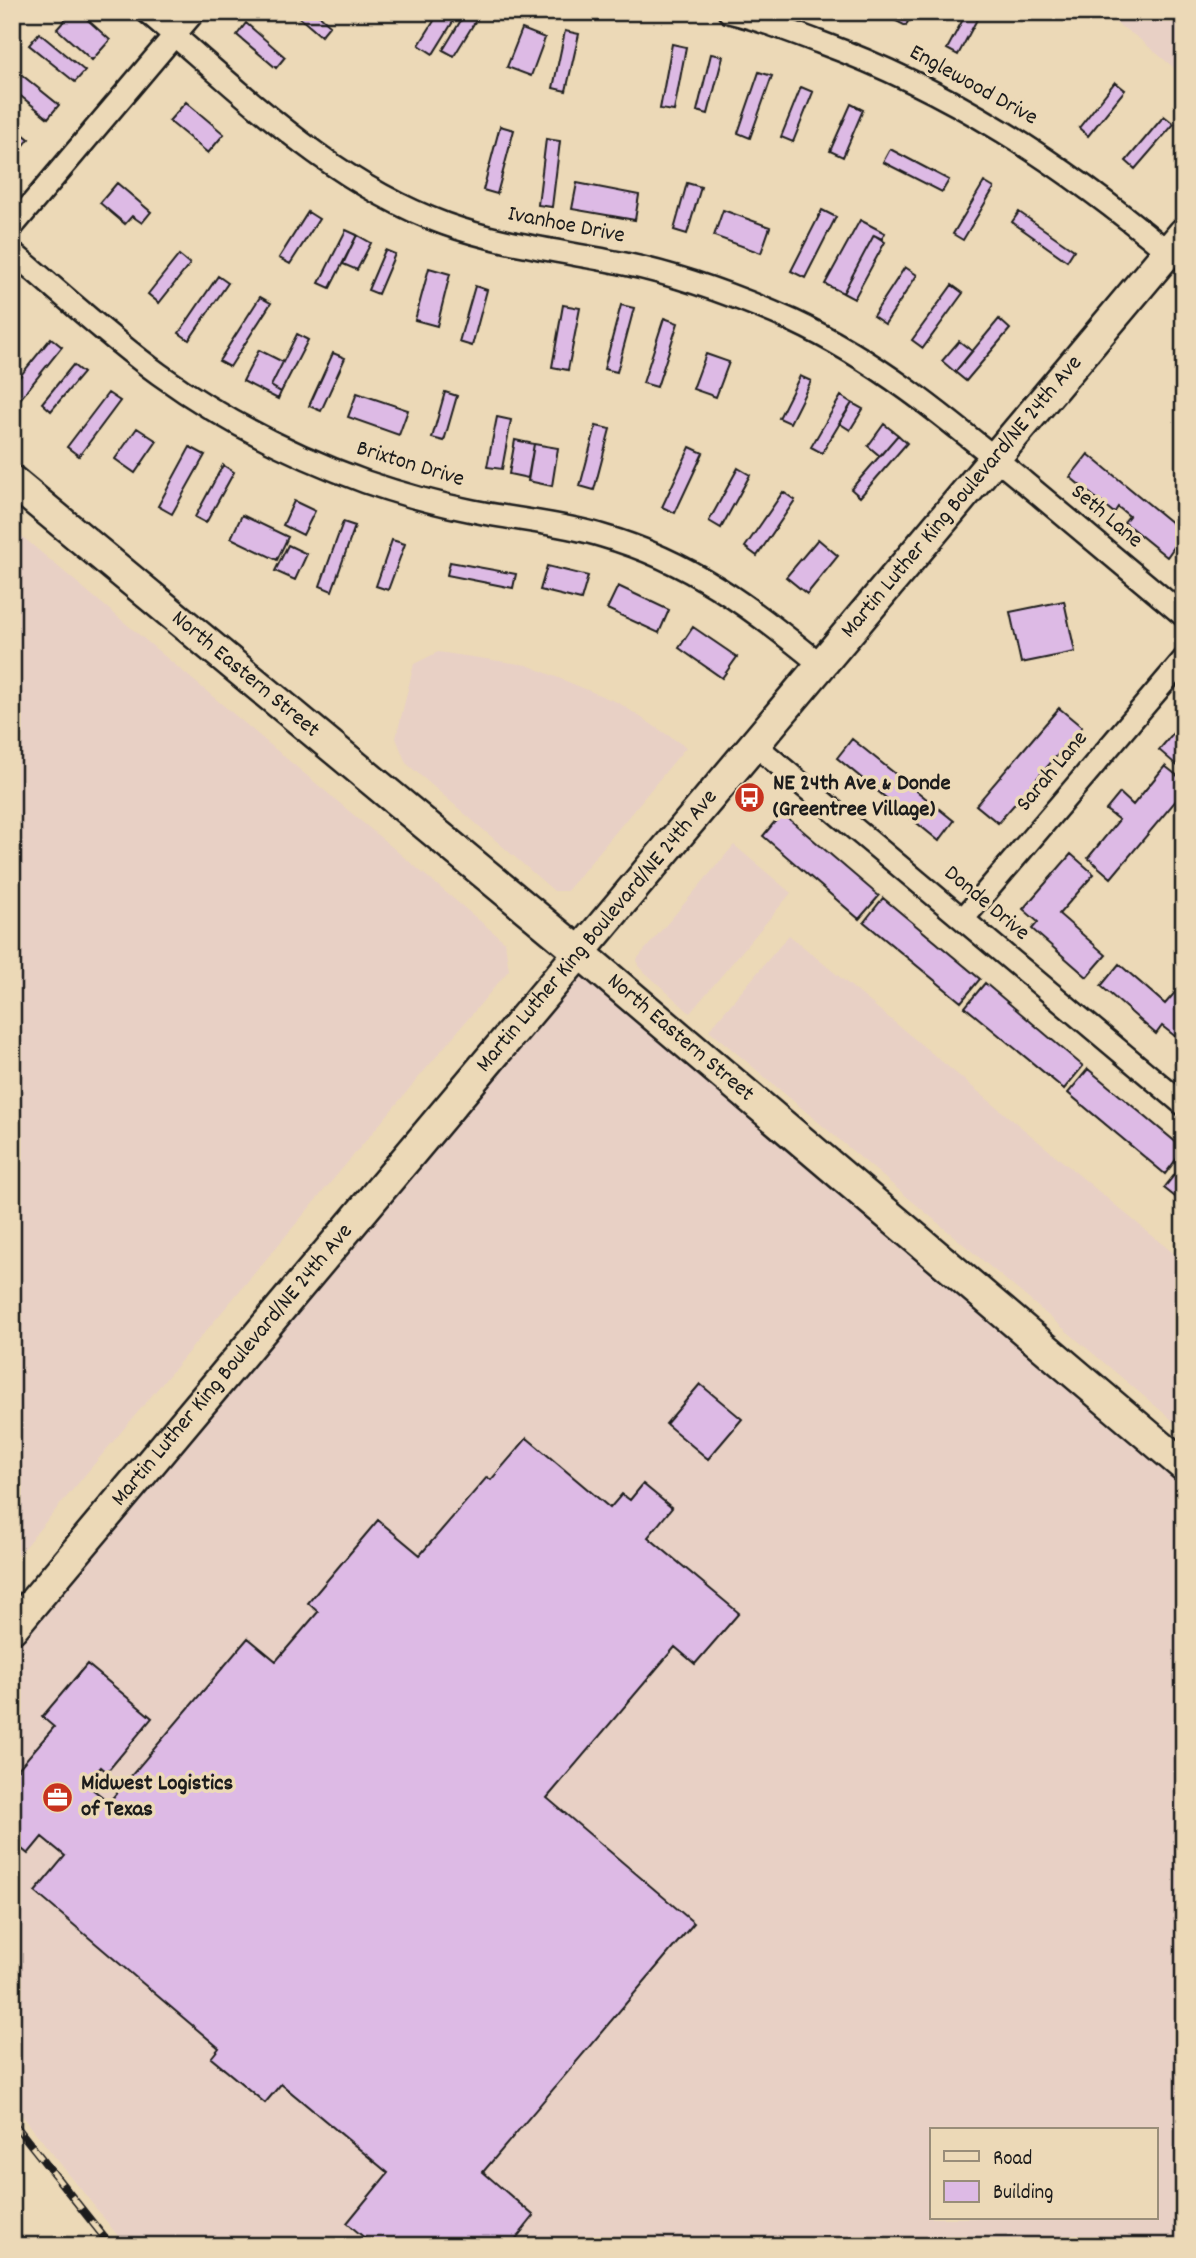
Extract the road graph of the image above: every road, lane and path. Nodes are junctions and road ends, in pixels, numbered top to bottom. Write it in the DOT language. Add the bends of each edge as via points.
graph roads {
  1 [pos="146,12"];
  2 [pos="194,12"];
  3 [pos="729,12"];
  4 [pos="174,36"];
  5 [pos="12,227"];
  6 [pos="1176,243"];
  7 [pos="12,252"];
  8 [pos="994,458"];
  9 [pos="12,481"];
  10 [pos="1184,616"];
  11 [pos="1184,659"];
  12 [pos="820,664"];
  13 [pos="754,744"];
  14 [pos="963,919"];
  15 [pos="579,952"];
  16 [pos="1181,1097"];
  17 [pos="1184,1466"];
  18 [pos="12,1628"];
  1 -- 4 [label="street, Ivanhoe Drive"];
  2 -- 4 [label="street"];
  3 -- 6 [label="street, Englewood Drive" via="835,48 940,94"];
  4 -- 5 [label="street"];
  4 -- 8 [label="street, Ivanhoe Drive" via="309,148 400,205 489,238 626,264 748,302 868,362"];
  6 -- 8 [label="main road, Martin Luther King Boulevard/NE 24th Ave"];
  7 -- 12 [label="street, Brixton Drive" via="160,374 252,430 320,463 408,496 601,535 639,547 723,588"];
  8 -- 10 [label="street, Seth Lane"];
  8 -- 12 [label="main road, Martin Luther King Boulevard/NE 24th Ave"];
  9 -- 15 [label="main road, North Eastern Street"];
  11 -- 14 [label="street, Sarah Lane"];
  12 -- 13 [label="main road, Martin Luther King Boulevard/NE 24th Ave"];
  13 -- 14 [label="street, Donde Drive"];
  13 -- 15 [label="main road, Martin Luther King Boulevard/NE 24th Ave"];
  14 -- 16 [label="street, Donde Drive"];
  15 -- 17 [label="main road, North Eastern Street"];
  15 -- 18 [label="main road, Martin Luther King Boulevard/NE 24th Ave"];
}
